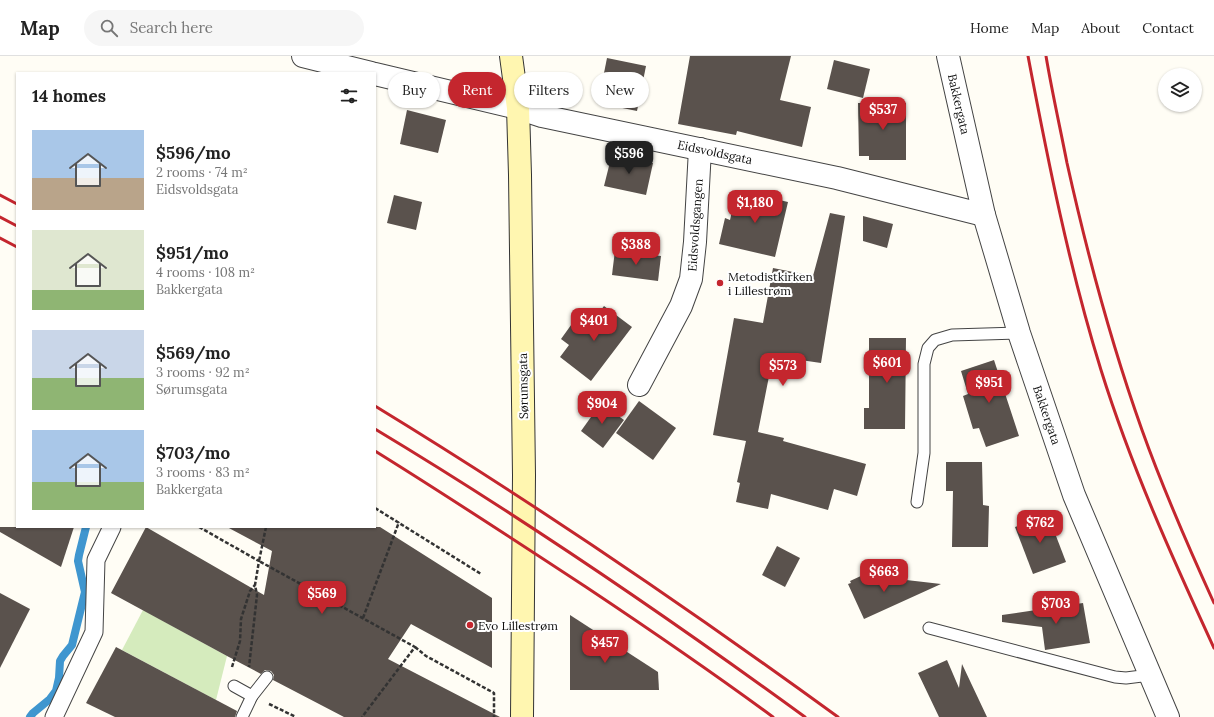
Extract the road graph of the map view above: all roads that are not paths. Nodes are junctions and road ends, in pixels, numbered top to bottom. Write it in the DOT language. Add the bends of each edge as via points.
graph roads {
  1 [pos="303,56"];
  2 [pos="511,56"];
  3 [pos="948,56"];
  4 [pos="367,72"];
  5 [pos="376,74"];
  6 [pos="514,78"];
  7 [pos="514,107"];
  8 [pos="518,108"];
  9 [pos="700,149"];
  10 [pos="984,215"];
  11 [pos="1018,333"];
  12 [pos="639,384"];
  13 [pos="917,502"];
  14 [pos="112,528"];
  15 [pos="929,628"];
  16 [pos="1150,674"];
  17 [pos="267,677"];
  18 [pos="234,686"];
  19 [pos="252,696"];
  20 [pos="54,717"];
  21 [pos="242,717"];
  22 [pos="522,717"];
  23 [pos="1168,717"];
  1 -- 4 [label="street"];
  2 -- 6 [label="main road, Sørumsgata"];
  3 -- 10 [label="street, Bakkergata"];
  5 -- 7 [label="street, Eidsvoldsgata"];
  8 -- 9 [label="street, Eidsvoldsgata" via="542,116"];
  8 -- 22 [label="main road, Sørumsgata" via="524,475"];
  9 -- 10 [label="street, Eidsvoldsgata" via="837,178"];
  9 -- 12 [label="street, Eidsvoldsgangen" via="691,279 681,306"];
  10 -- 11 [label="street, Bakkergata"];
  11 -- 13 [label="lane" via="952,336 935,340 928,348 924,364 924,453"];
  11 -- 16 [label="street, Bakkergata" via="1074,495"];
  14 -- 20 [label="street" via="96,560 94,632"];
  15 -- 16 [label="lane" via="1114,676 1126,678"];
  16 -- 23 [label="street, Bakkergata"];
  17 -- 19 [label="lane"];
  18 -- 19 [label="lane"];
  19 -- 21 [label="lane"];
}
